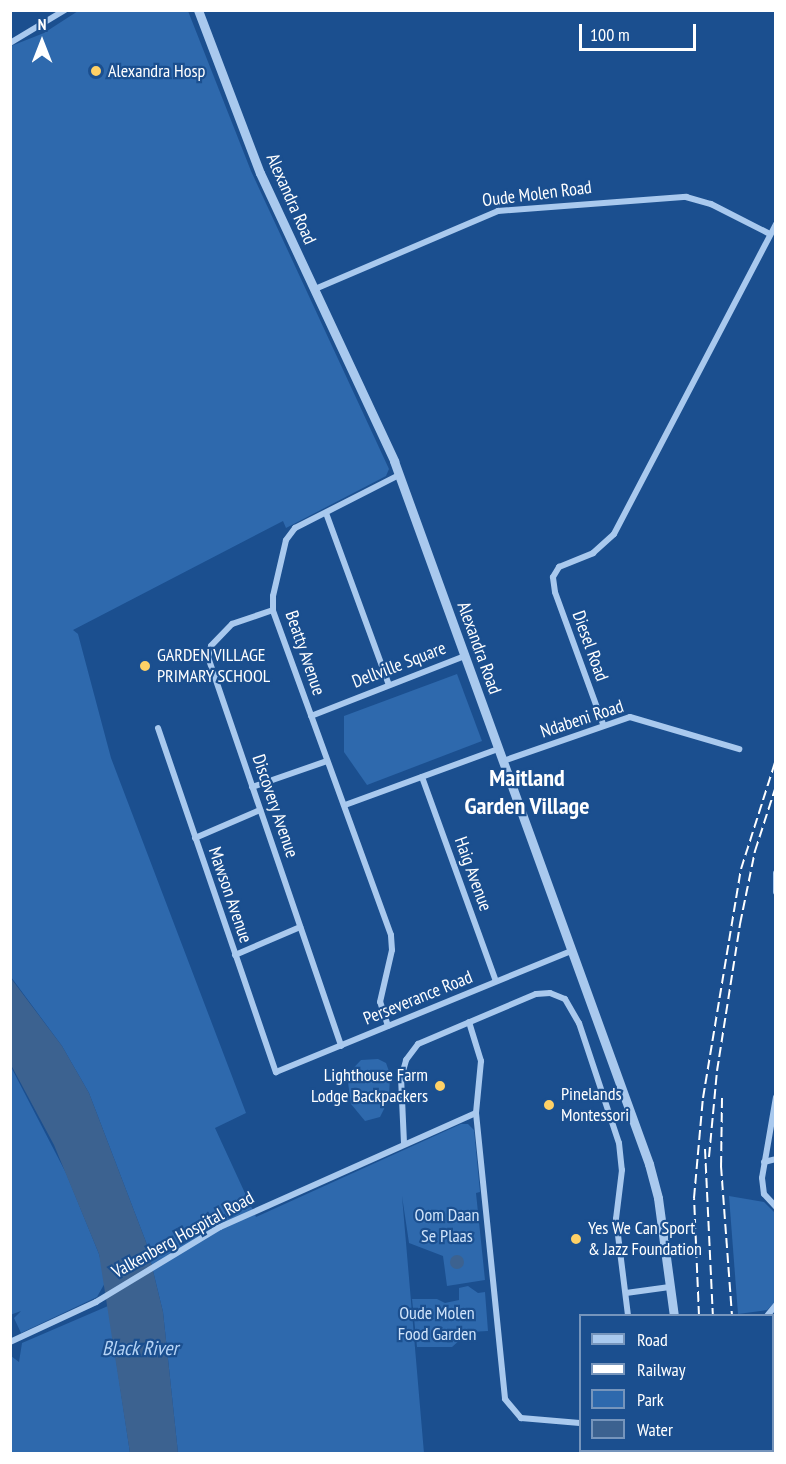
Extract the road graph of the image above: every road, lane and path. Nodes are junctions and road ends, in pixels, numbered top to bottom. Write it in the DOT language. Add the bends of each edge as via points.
graph roads {
  1 [pos="65,10"];
  2 [pos="198,10"];
  3 [pos="10,43"];
  4 [pos="776,224"];
  5 [pos="770,234"];
  6 [pos="315,289"];
  7 [pos="399,475"];
  8 [pos="326,513"];
  9 [pos="273,610"];
  10 [pos="465,656"];
  11 [pos="389,686"];
  12 [pos="311,716"];
  13 [pos="603,724"];
  14 [pos="158,728"];
  15 [pos="498,749"];
  16 [pos="739,749"];
  17 [pos="327,761"];
  18 [pos="503,761"];
  19 [pos="422,777"];
  20 [pos="252,787"];
  21 [pos="345,805"];
  22 [pos="260,810"];
  23 [pos="195,837"];
  24 [pos="776,873"];
  25 [pos="776,892"];
  26 [pos="300,927"];
  27 [pos="571,951"];
  28 [pos="235,955"];
  29 [pos="496,981"];
  30 [pos="469,1022"];
  31 [pos="388,1026"];
  32 [pos="341,1046"];
  33 [pos="276,1072"];
  34 [pos="776,1097"];
  35 [pos="476,1113"];
  36 [pos="404,1143"];
  37 [pos="776,1159"];
  38 [pos="764,1162"];
  39 [pos="776,1207"];
  40 [pos="670,1287"];
  41 [pos="626,1293"];
  42 [pos="628,1314"];
  43 [pos="674,1314"];
  44 [pos="10,1342"];
  45 [pos="579,1423"];
  1 -- 3 [label="street"];
  2 -- 6 [label="street, Alexandra Road" via="260,173"];
  4 -- 5 [label="street"];
  5 -- 6 [label="street, Oude Molen Road" via="711,204 686,197 498,211"];
  5 -- 13 [label="street, Diesel Road" via="614,534 593,553 559,567 553,576 555,592"];
  6 -- 7 [label="street, Alexandra Road"];
  7 -- 8 [label="street, Beatty Avenue"];
  7 -- 10 [label="street, Alexandra Road"];
  8 -- 9 [label="street, Beatty Avenue" via="290,533 273,586"];
  8 -- 11 [label="street"];
  9 -- 12 [label="street, Beatty Avenue"];
  9 -- 20 [label="street, Discovery Avenue" via="232,624 208,651"];
  10 -- 11 [label="street, Dellville Square"];
  10 -- 15 [label="street, Alexandra Road"];
  11 -- 12 [label="street, Dellville Square"];
  12 -- 17 [label="street, Beatty Avenue"];
  13 -- 16 [label="street, Ndabeni Road" via="640,717"];
  13 -- 18 [label="street, Ndabeni Road"];
  14 -- 23 [label="street, Mawson Avenue"];
  15 -- 18 [label="street, Alexandra Road"];
  15 -- 19 [label="street"];
  17 -- 20 [label="street"];
  17 -- 21 [label="street, Beatty Avenue"];
  18 -- 27 [label="street, Alexandra Road"];
  19 -- 21 [label="street"];
  19 -- 29 [label="street, Haig Avenue"];
  20 -- 22 [label="street, Discovery Avenue"];
  21 -- 31 [label="street, Beatty Avenue" via="391,934 392,950 380,1002"];
  22 -- 23 [label="street"];
  22 -- 26 [label="street, Discovery Avenue"];
  23 -- 28 [label="street, Mawson Avenue"];
  24 -- 25 [label="street"];
  26 -- 28 [label="street"];
  26 -- 32 [label="street, Discovery Avenue"];
  27 -- 29 [label="street, Perseverance Road"];
  27 -- 40 [label="street, Alexandra Road" via="654,1179"];
  28 -- 33 [label="street, Mawson Avenue"];
  29 -- 31 [label="street, Perseverance Road"];
  30 -- 35 [label="street" via="482,1062"];
  30 -- 36 [label="street" via="424,1041 406,1060 401,1078"];
  30 -- 41 [label="street" via="544,993 561,996 574,1010 619,1143 622,1170 616,1219"];
  31 -- 32 [label="street, Perseverance Road"];
  32 -- 33 [label="street, Perseverance Road"];
  34 -- 38 [label="street"];
  35 -- 36 [label="street, Valkenberg Hospital Road"];
  35 -- 45 [label="street" via="505,1399 521,1418"];
  36 -- 44 [label="street, Valkenberg Hospital Road" via="220,1227 96,1302"];
  37 -- 38 [label="street"];
  38 -- 39 [label="street" via="764,1194"];
  40 -- 41 [label="street"];
  40 -- 43 [label="street, Alexandra Road"];
  41 -- 42 [label="street"];
}
